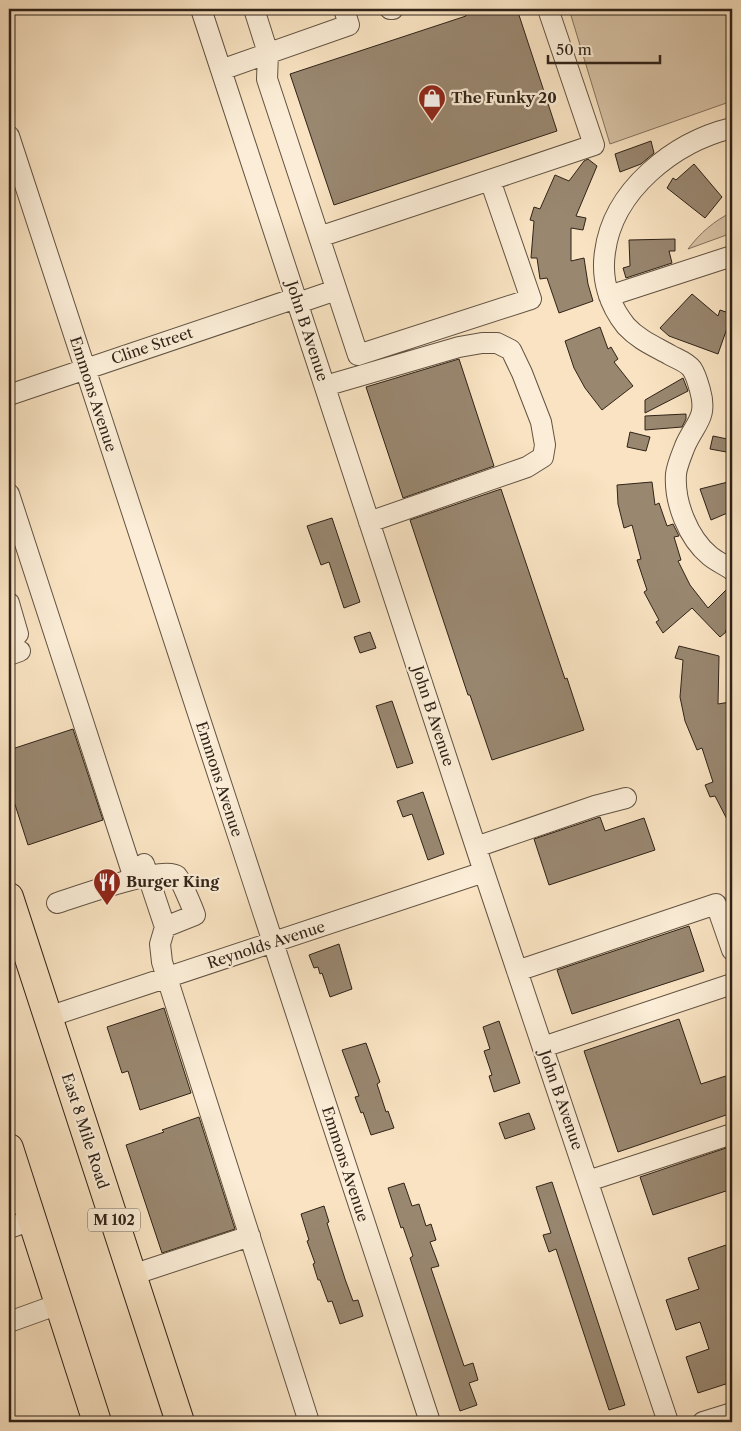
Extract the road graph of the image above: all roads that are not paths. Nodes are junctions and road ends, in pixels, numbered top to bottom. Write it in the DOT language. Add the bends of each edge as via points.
graph roads {
  1 [pos="201,9"];
  2 [pos="254,9"];
  3 [pos="344,9"];
  4 [pos="548,9"];
  5 [pos="268,54"];
  6 [pos="221,70"];
  7 [pos="723,130"];
  8 [pos="9,136"];
  9 [pos="490,180"];
  10 [pos="319,237"];
  11 [pos="732,256"];
  12 [pos="336,290"];
  13 [pos="609,296"];
  14 [pos="297,300"];
  15 [pos="85,369"];
  16 [pos="325,386"];
  17 [pos="9,395"];
  18 [pos="9,494"];
  19 [pos="370,522"];
  20 [pos="732,570"];
  21 [pos="9,604"];
  22 [pos="16,646"];
  23 [pos="626,798"];
  24 [pos="476,847"];
  25 [pos="141,870"];
  26 [pos="484,872"];
  27 [pos="9,897"];
  28 [pos="57,903"];
  29 [pos="165,927"];
  30 [pos="273,944"];
  31 [pos="732,950"];
  32 [pos="517,971"];
  33 [pos="167,978"];
  34 [pos="732,984"];
  35 [pos="48,1017"];
  36 [pos="543,1047"];
  37 [pos="732,1134"];
  38 [pos="9,1148"];
  39 [pos="588,1181"];
  40 [pos="20,1224"];
  41 [pos="250,1236"];
  42 [pos="132,1275"];
  43 [pos="59,1304"];
  44 [pos="9,1322"];
  45 [pos="732,1413"];
  46 [pos="98,1422"];
  47 [pos="180,1422"];
  48 [pos="309,1422"];
  49 [pos="430,1422"];
  50 [pos="668,1422"];
  51 [pos="703,1422"];
  1 -- 6 [label="street, John B Avenue"];
  2 -- 5 [label="street"];
  3 -- 5 [label="street" via="349,25"];
  4 -- 9 [label="street" via="594,145"];
  5 -- 6 [label="street"];
  5 -- 10 [label="street" via="267,79"];
  6 -- 14 [label="street, John B Avenue"];
  7 -- 13 [label="street" via="696,140 664,161 645,176 622,204 611,226 604,258"];
  8 -- 15 [label="street, Emmons Avenue"];
  9 -- 10 [label="street"];
  9 -- 12 [label="street" via="531,299 358,355"];
  10 -- 12 [label="street"];
  11 -- 13 [label="street"];
  12 -- 14 [label="street, Cline Street"];
  13 -- 20 [label="street" via="626,326 641,340 685,362 697,378 703,410 681,457 676,474 677,494 686,524 698,543 710,556"];
  14 -- 15 [label="street, Cline Street"];
  14 -- 16 [label="street, John B Avenue"];
  15 -- 17 [label="street, Cline Street"];
  15 -- 30 [label="street, Emmons Avenue"];
  16 -- 19 [label="street, John B Avenue"];
  16 -- 19 [label="street" via="458,347 497,343 511,350 541,422 545,446 543,457 527,467"];
  18 -- 25 [label="street"];
  19 -- 24 [label="street, John B Avenue"];
  21 -- 22 [label="street"];
  23 -- 24 [label="street"];
  24 -- 26 [label="street, John B Avenue"];
  25 -- 28 [label="street"];
  25 -- 29 [label="street"];
  25 -- 29 [label="street" via="177,876 195,913"];
  26 -- 30 [label="street, Reynolds Avenue"];
  26 -- 32 [label="street, John B Avenue"];
  27 -- 35 [label="highway, East 8 Mile Road / M 102"];
  29 -- 33 [label="street" via="160,952"];
  30 -- 33 [label="street, Reynolds Avenue"];
  30 -- 49 [label="street, Emmons Avenue"];
  31 -- 32 [label="street" via="716,904"];
  32 -- 36 [label="street, John B Avenue"];
  33 -- 35 [label="street, Reynolds Avenue"];
  33 -- 41 [label="street"];
  34 -- 36 [label="street"];
  35 -- 42 [label="highway, East 8 Mile Road / M 102"];
  36 -- 39 [label="street, John B Avenue"];
  37 -- 39 [label="street"];
  38 -- 40 [label="highway"];
  39 -- 50 [label="street, John B Avenue"];
  40 -- 43 [label="highway"];
  41 -- 42 [label="street"];
  41 -- 48 [label="street"];
  42 -- 47 [label="highway, East 8 Mile Road / M 102"];
  43 -- 44 [label="street"];
  43 -- 46 [label="highway"];
  45 -- 51 [label="street"];
}
